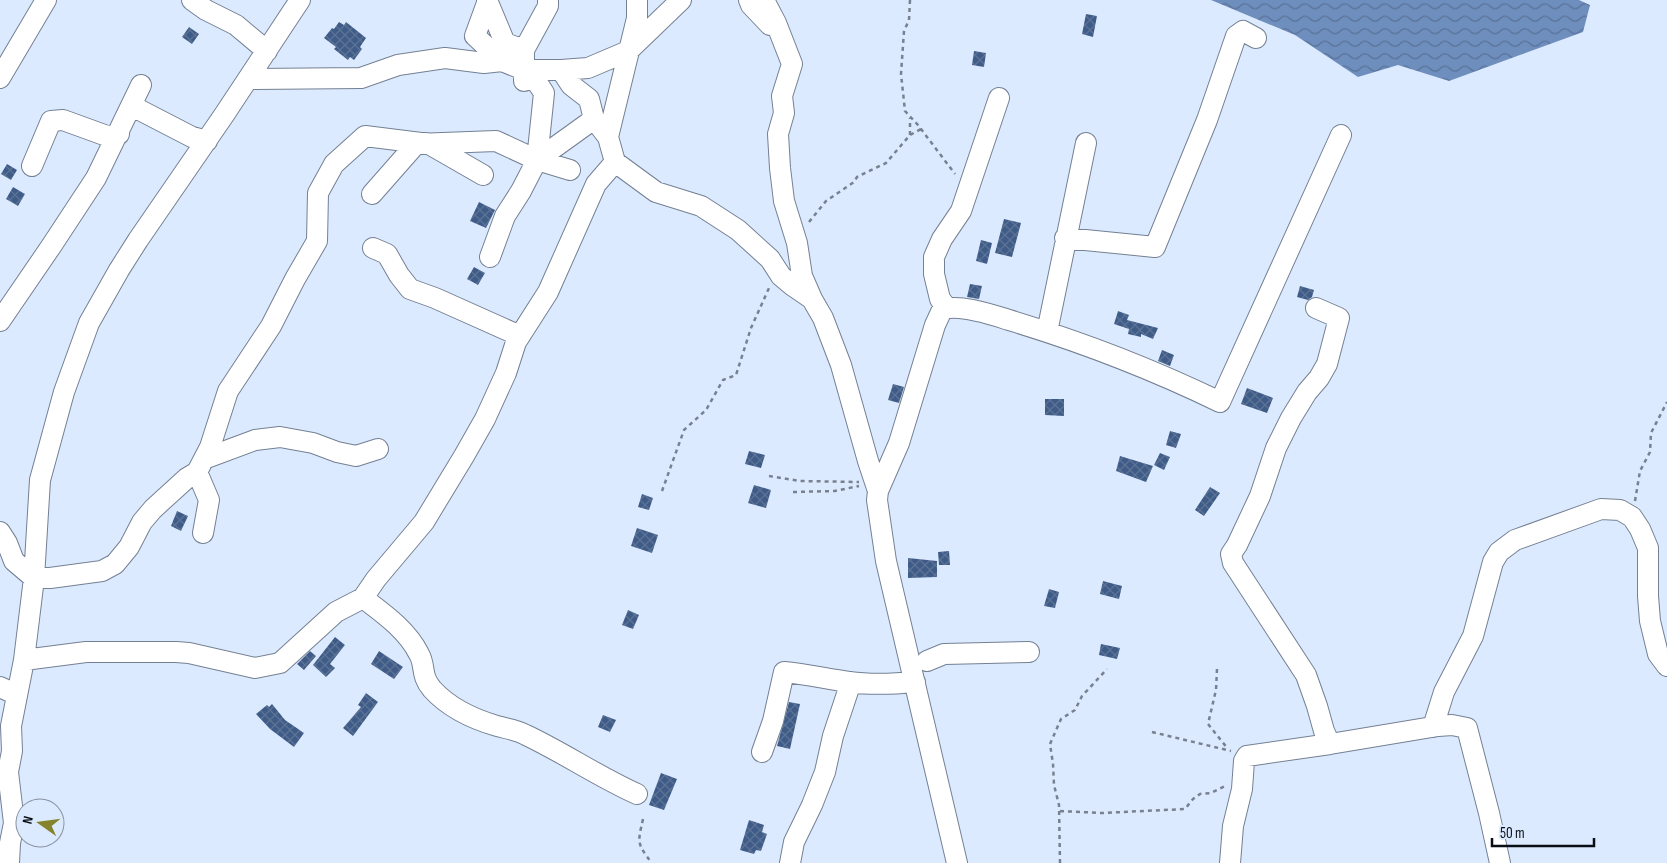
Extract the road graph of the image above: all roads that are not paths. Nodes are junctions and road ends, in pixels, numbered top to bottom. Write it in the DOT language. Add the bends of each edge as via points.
graph roads {
  1 [pos="46,0"];
  2 [pos="192,0"];
  3 [pos="300,0"];
  4 [pos="548,0"];
  5 [pos="637,0"];
  6 [pos="681,0"];
  7 [pos="749,0"];
  8 [pos="764,0"];
  9 [pos="487,1"];
  10 [pos="782,37"];
  11 [pos="1256,38"];
  12 [pos="524,50"];
  13 [pos="267,51"];
  14 [pos="628,51"];
  15 [pos="502,61"];
  16 [pos="561,70"];
  17 [pos="525,75"];
  18 [pos="0,78"];
  19 [pos="248,79"];
  20 [pos="141,85"];
  21 [pos="999,98"];
  22 [pos="132,106"];
  23 [pos="594,119"];
  24 [pos="119,134"];
  25 [pos="1341,136"];
  26 [pos="608,137"];
  27 [pos="207,141"];
  28 [pos="428,144"];
  29 [pos="1086,144"];
  30 [pos="537,160"];
  31 [pos="615,162"];
  32 [pos="32,166"];
  33 [pos="570,170"];
  34 [pos="483,175"];
  35 [pos="372,194"];
  36 [pos="1065,238"];
  37 [pos="373,248"];
  38 [pos="490,257"];
  39 [pos="812,299"];
  40 [pos="946,308"];
  41 [pos="1316,308"];
  42 [pos="0,320"];
  43 [pos="1046,332"];
  44 [pos="520,336"];
  45 [pos="378,449"];
  46 [pos="200,466"];
  47 [pos="876,487"];
  48 [pos="0,532"];
  49 [pos="203,533"];
  50 [pos="34,578"];
  51 [pos="363,598"];
  52 [pos="1029,652"];
  53 [pos="24,660"];
  54 [pos="1667,666"];
  55 [pos="917,671"];
  56 [pos="851,682"];
  57 [pos="8,691"];
  58 [pos="1433,727"];
  59 [pos="1330,744"];
  60 [pos="762,752"];
  61 [pos="637,794"];
  62 [pos="9,863"];
  63 [pos="790,863"];
  64 [pos="957,863"];
  65 [pos="1230,863"];
  66 [pos="1500,863"];
  1 -- 18 [label="street"];
  2 -- 13 [label="street" via="236,25"];
  3 -- 13 [label="street"];
  4 -- 12 [label="street" via="548,6"];
  5 -- 14 [label="street" via="637,18"];
  6 -- 14 [label="street"];
  7 -- 10 [label="street"];
  8 -- 10 [label="street"];
  9 -- 12 [label="street" via="505,43"];
  9 -- 15 [label="street" via="475,36"];
  10 -- 39 [label="street" via="792,64 782,96 784,113 778,134 780,168 784,201 795,234 802,276"];
  11 -- 36 [label="street" via="1243,31 1236,36 1207,120 1155,247"];
  12 -- 17 [label="street"];
  13 -- 19 [label="street"];
  14 -- 16 [label="street" via="588,68"];
  14 -- 26 [label="street"];
  15 -- 17 [label="street"];
  15 -- 19 [label="street" via="484,63 445,58 398,64 361,78"];
  16 -- 17 [label="street"];
  16 -- 23 [label="street" via="571,85 589,99"];
  17 -- 30 [label="street" via="544,93"];
  19 -- 27 [label="street"];
  20 -- 22 [label="street"];
  21 -- 40 [label="street" via="961,211 934,257 934,274 940,299"];
  22 -- 24 [label="street"];
  22 -- 27 [label="street" via="192,137"];
  23 -- 26 [label="street"];
  23 -- 30 [label="street"];
  24 -- 32 [label="street" via="107,136 63,120 51,121"];
  24 -- 42 [label="street" via="96,178"];
  25 -- 43 [label="street" via="1220,402 1167,376"];
  26 -- 31 [label="street"];
  27 -- 50 [label="street" via="138,240 89,323 80,345 40,480"];
  28 -- 30 [label="street" via="496,141"];
  28 -- 34 [label="street"];
  28 -- 35 [label="street" via="416,144"];
  28 -- 46 [label="street" via="365,136 334,164 318,193 317,241 271,326 228,391 210,447"];
  29 -- 36 [label="street"];
  30 -- 33 [label="street"];
  30 -- 38 [label="street" via="505,216"];
  31 -- 39 [label="street" via="656,192 702,206 730,225 770,259 793,286"];
  31 -- 44 [label="street" via="596,184 548,292"];
  36 -- 43 [label="street"];
  37 -- 44 [label="street" via="387,254 410,289"];
  39 -- 47 [label="street" via="841,365"];
  40 -- 43 [label="street" via="991,315"];
  40 -- 47 [label="street" via="935,325 899,442"];
  41 -- 59 [label="street" via="1339,318 1327,364 1291,418 1276,448 1260,496 1231,554 1233,563 1306,675"];
  44 -- 51 [label="street" via="485,419 443,492 424,522"];
  45 -- 46 [label="street" via="356,456 280,437 255,440"];
  46 -- 49 [label="street" via="209,500"];
  46 -- 50 [label="street" via="153,509 116,564 102,571"];
  47 -- 55 [label="street" via="886,561"];
  48 -- 50 [label="street" via="14,561"];
  50 -- 53 [label="street"];
  51 -- 53 [label="street" via="336,612 280,663 255,668 176,652 86,652"];
  51 -- 61 [label="street" via="398,626 420,655 423,675 432,689 453,707 469,717 516,730"];
  52 -- 55 [label="street" via="944,654"];
  53 -- 57 [label="street"];
  54 -- 58 [label="street" via="1658,654 1650,621 1648,548 1632,517 1620,510 1602,509 1515,540 1499,552 1492,562 1473,636 1444,692"];
  55 -- 56 [label="street" via="891,684"];
  55 -- 64 [label="street"];
  56 -- 60 [label="street" via="784,672"];
  56 -- 63 [label="street" via="824,772 794,842"];
  57 -- 62 [label="street" via="12,751 8,772 14,823"];
  58 -- 59 [label="street"];
  58 -- 66 [label="street" via="1452,725 1468,728"];
  59 -- 65 [label="street" via="1238,753 1244,761 1243,778 1233,826"];
}
